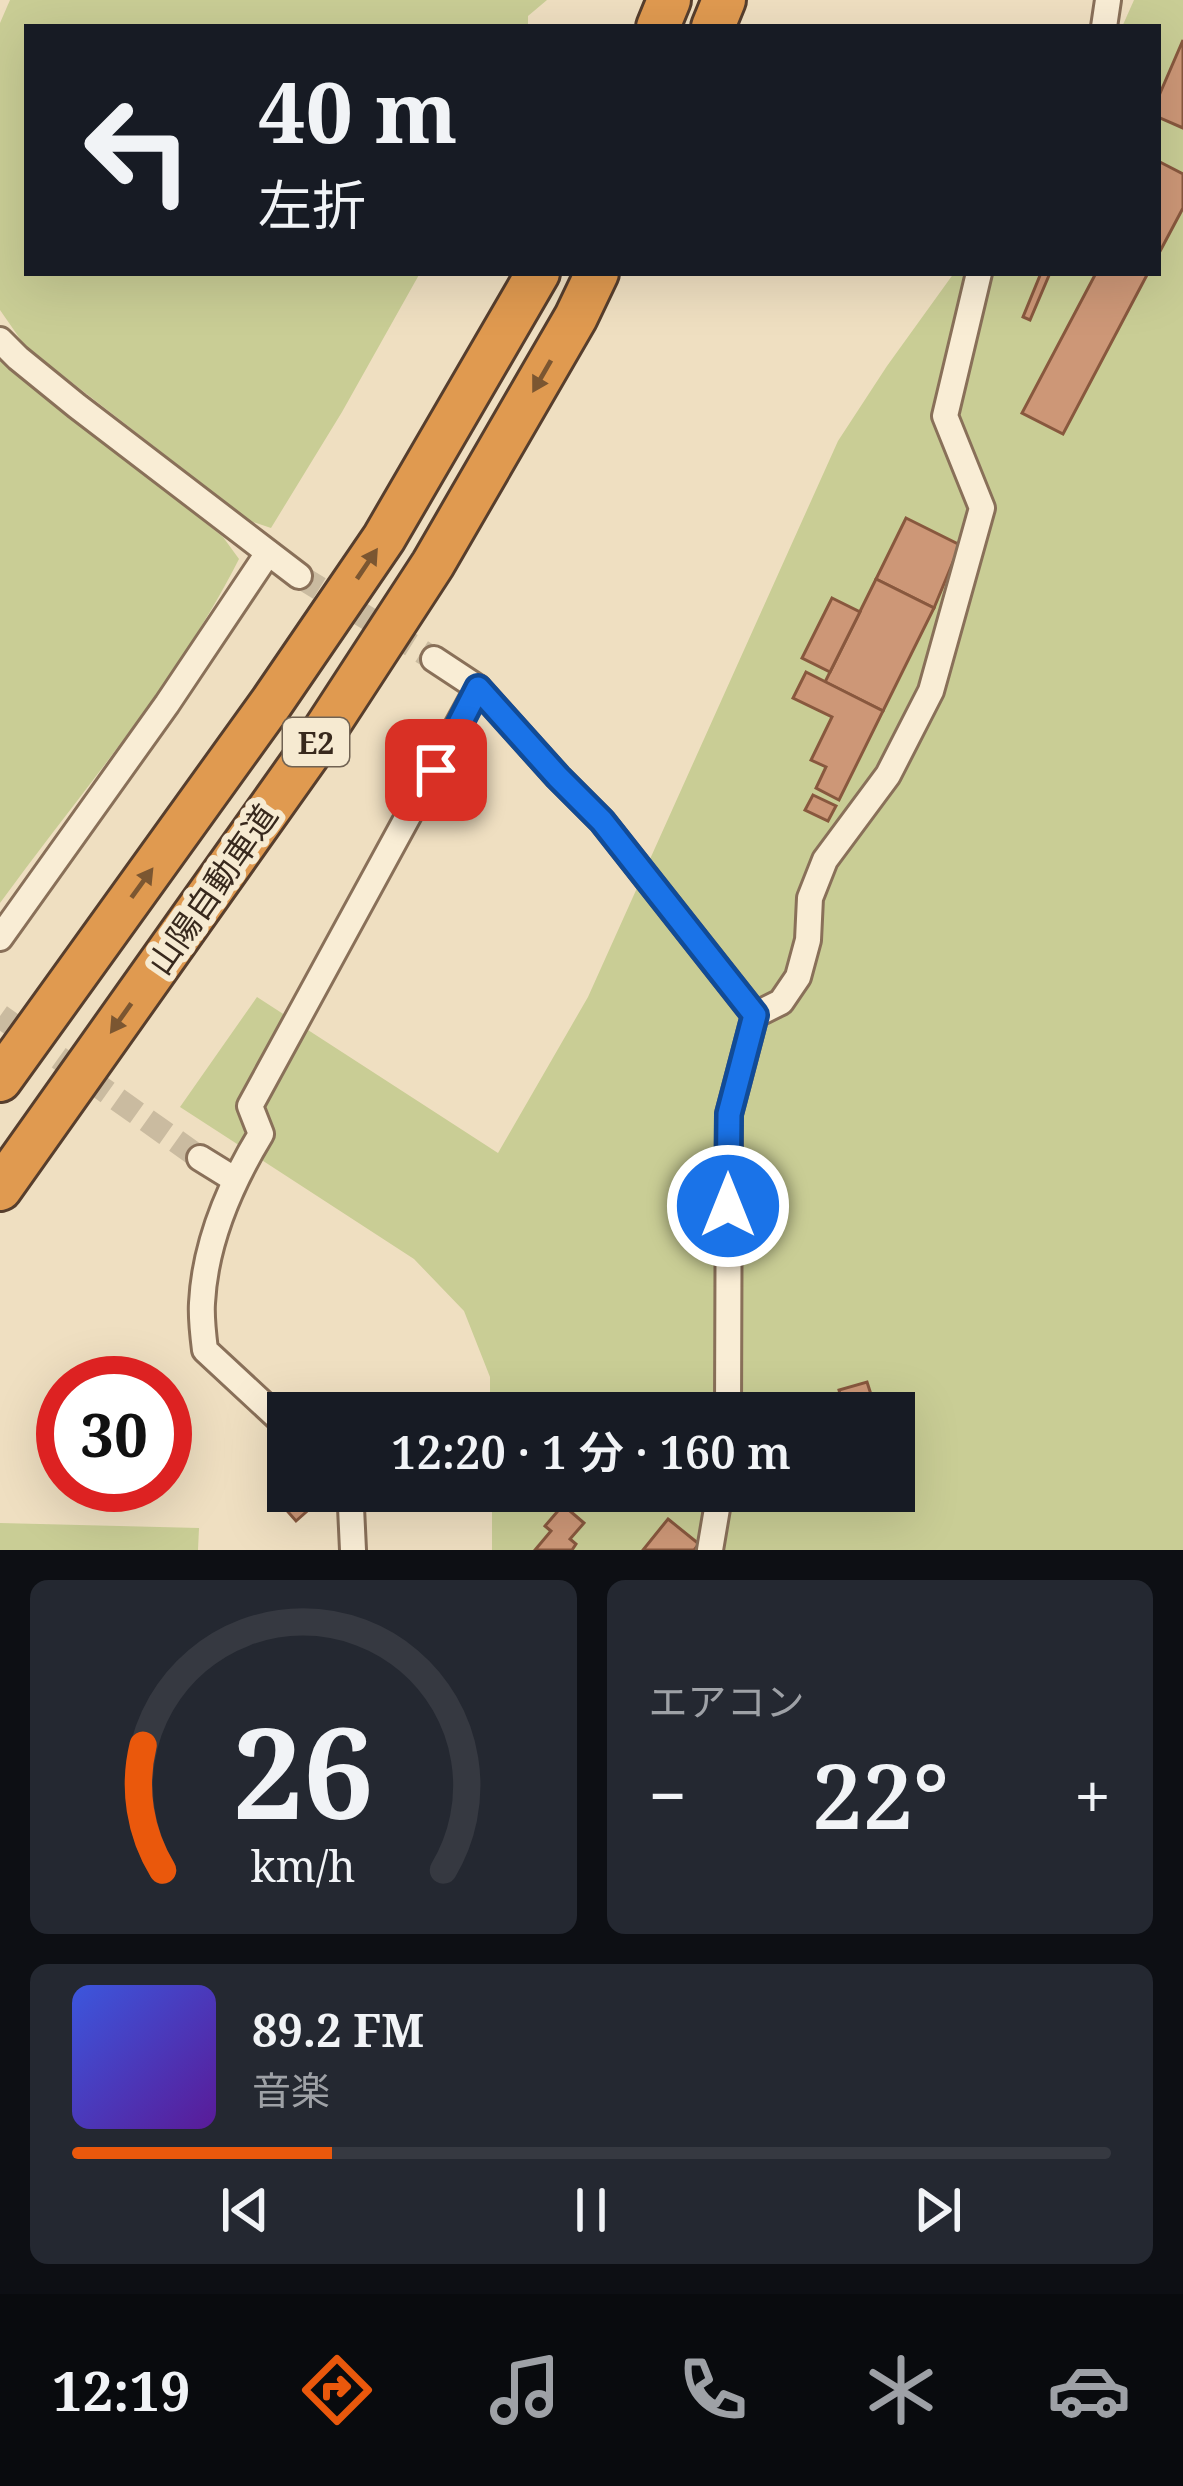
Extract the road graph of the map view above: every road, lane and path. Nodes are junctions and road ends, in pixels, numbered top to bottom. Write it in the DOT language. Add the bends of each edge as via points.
graph roads {
  1 [pos="536,276"];
  2 [pos="595,276"];
  3 [pos="978,276"];
  4 [pos="0,340"];
  5 [pos="268,553"];
  6 [pos="299,577"];
  7 [pos="434,659"];
  8 [pos="478,688"];
  9 [pos="0,938"];
  10 [pos="755,1015"];
  11 [pos="0,1080"];
  12 [pos="200,1159"];
  13 [pos="233,1179"];
  14 [pos="0,1189"];
  15 [pos="728,1392"];
  16 [pos="267,1408"];
  17 [pos="351,1512"];
  18 [pos="716,1512"];
  19 [pos="353,1550"];
  20 [pos="710,1550"];
  11 -- 1 [label="highway, 山陽自動車道 / E2, one-way" via="384,538"];
  2 -- 14 [label="highway, 山陽自動車道 / E2, one-way" via="421,583"];
  3 -- 10 [label="street" via="945,416 982,508 931,691 888,776 824,860 798,977 781,1002"];
  4 -- 5 [label="street"];
  5 -- 6 [label="street"];
  5 -- 9 [label="street"];
  7 -- 8 [label="street"];
  8 -- 10 [label="street" via="602,821"];
  8 -- 13 [label="street" via="250,1106 260,1134"];
  10 -- 15 [label="street" via="729,1114"];
  12 -- 13 [label="street"];
  13 -- 16 [label="street" via="206,1262 205,1350"];
  17 -- 19 [label="street"];
  18 -- 20 [label="street"];
}
